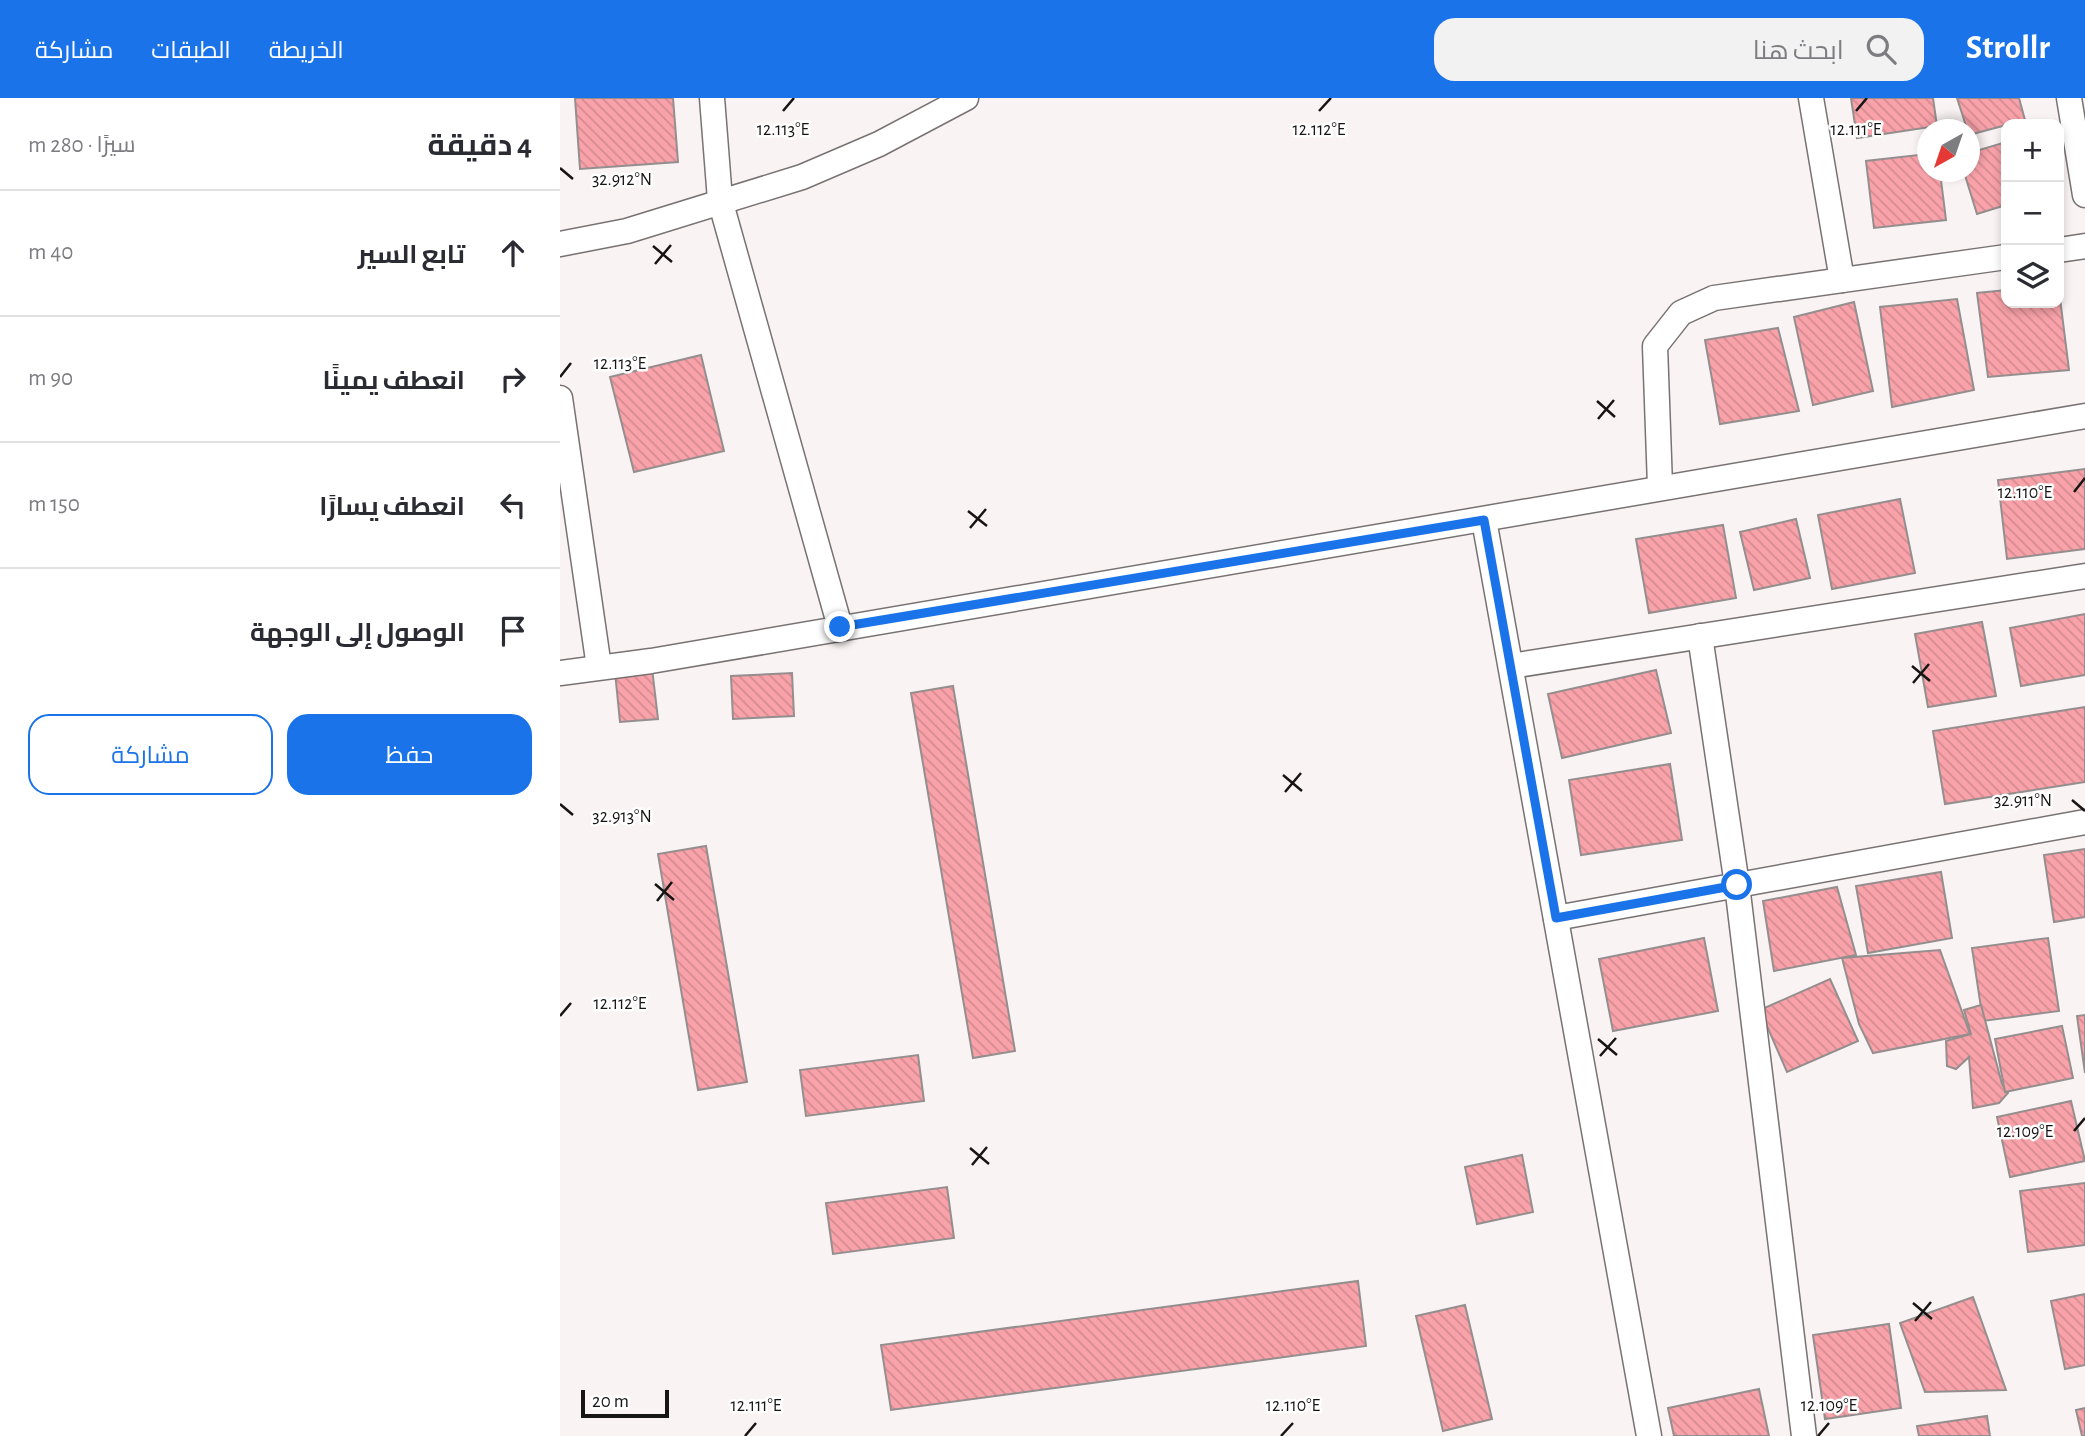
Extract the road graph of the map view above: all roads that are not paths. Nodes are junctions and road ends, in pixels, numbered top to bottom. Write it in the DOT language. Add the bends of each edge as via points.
graph roads {
  1 [pos="712,98"];
  2 [pos="966,98"];
  3 [pos="1811,98"];
  4 [pos="2069,98"];
  5 [pos="2085,195"];
  6 [pos="720,200"];
  7 [pos="560,244"];
  8 [pos="2085,246"];
  9 [pos="2064,249"];
  10 [pos="2001,258"];
  11 [pos="1842,280"];
  12 [pos="560,398"];
  13 [pos="2085,416"];
  14 [pos="1660,486"];
  15 [pos="1484,520"];
  16 [pos="2085,576"];
  17 [pos="840,627"];
  18 [pos="1700,636"];
  19 [pos="1511,666"];
  20 [pos="599,667"];
  21 [pos="560,673"];
  22 [pos="2085,822"];
  23 [pos="1737,885"];
  24 [pos="1556,918"];
  25 [pos="1649,1436"];
  26 [pos="1804,1436"];
  1 -- 6 [label="street"];
  2 -- 6 [label="street" via="879,144 802,177"];
  3 -- 11 [label="street"];
  4 -- 5 [label="street"];
  6 -- 7 [label="street" via="627,231"];
  6 -- 17 [label="street"];
  8 -- 9 [label="street"];
  10 -- 11 [label="street"];
  11 -- 14 [label="street" via="1714,298 1681,313 1655,346"];
  12 -- 20 [label="street"];
  13 -- 14 [label="street"];
  14 -- 15 [label="street"];
  15 -- 17 [label="street"];
  15 -- 19 [label="street"];
  16 -- 18 [label="street"];
  17 -- 20 [label="street"];
  18 -- 19 [label="street"];
  18 -- 23 [label="street"];
  19 -- 24 [label="street"];
  20 -- 21 [label="street"];
  22 -- 23 [label="street"];
  23 -- 24 [label="street"];
  23 -- 26 [label="street"];
  24 -- 25 [label="street"];
}
